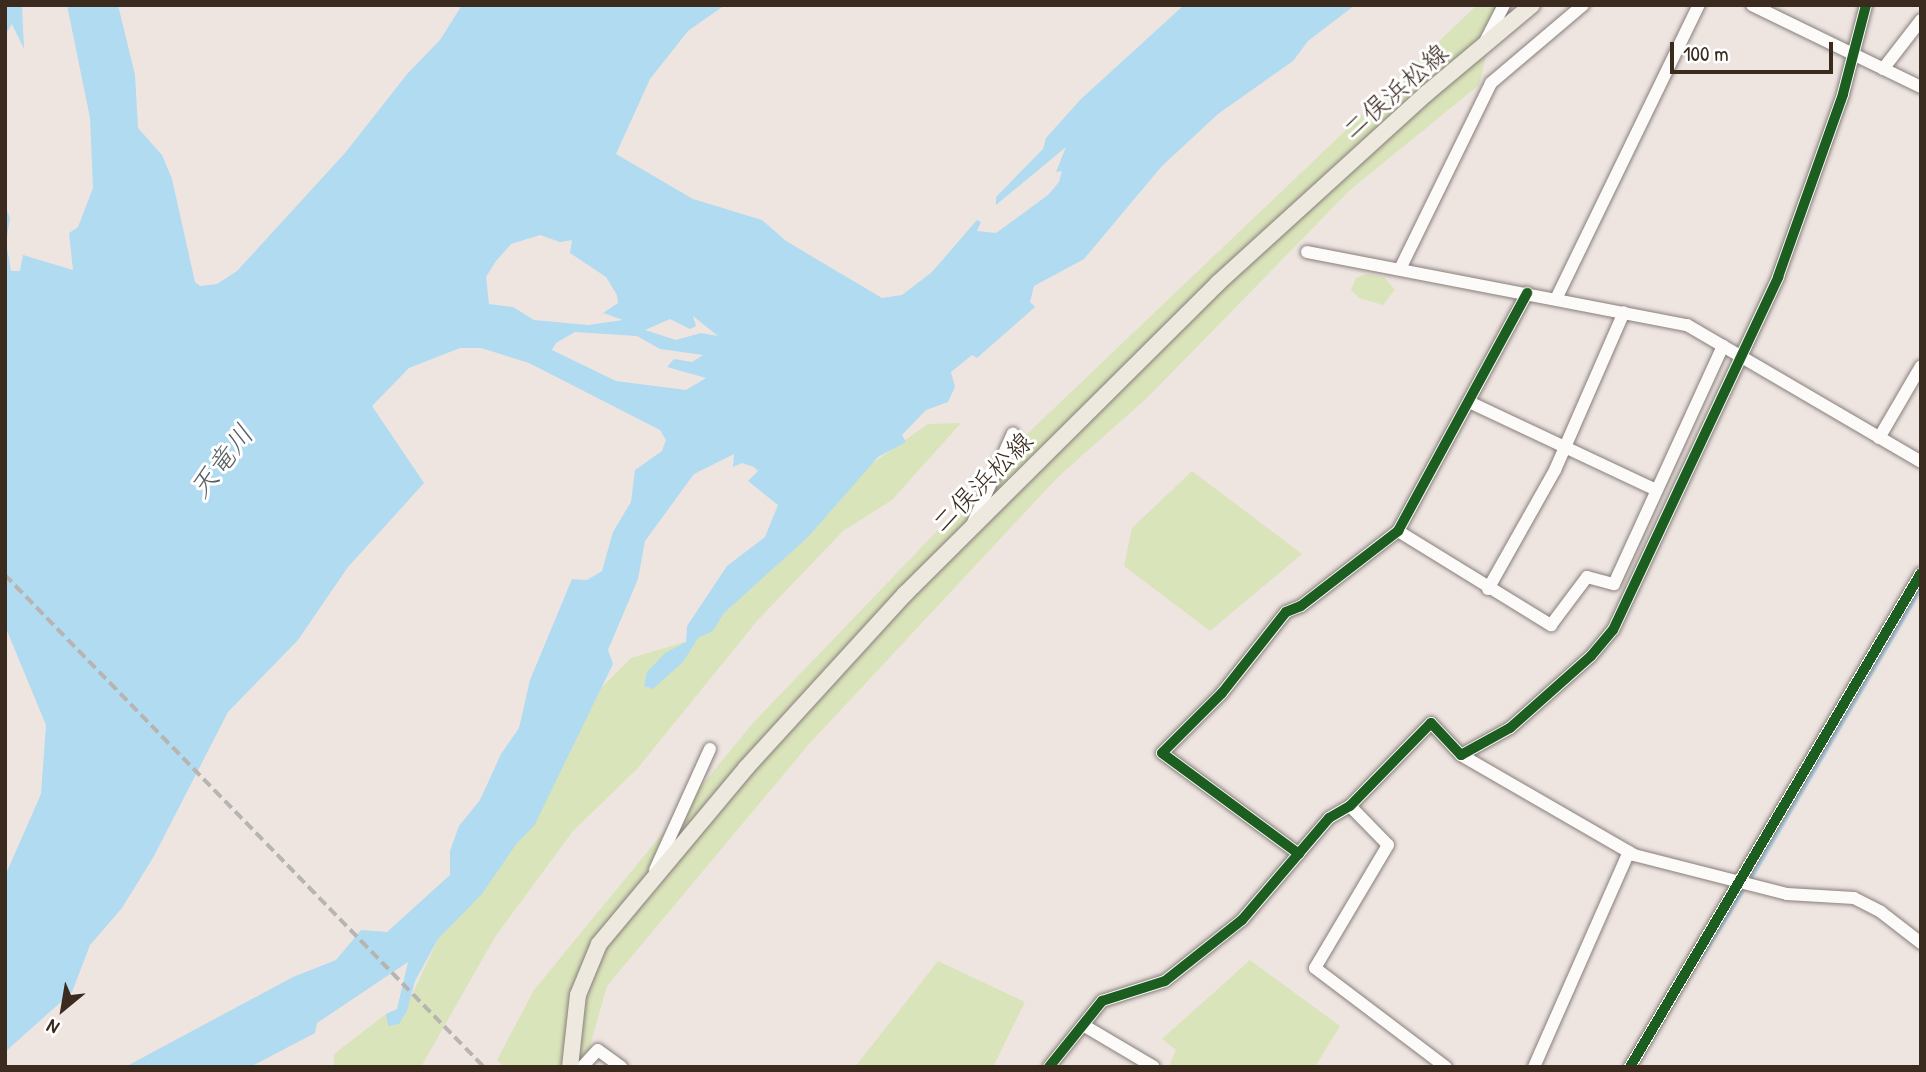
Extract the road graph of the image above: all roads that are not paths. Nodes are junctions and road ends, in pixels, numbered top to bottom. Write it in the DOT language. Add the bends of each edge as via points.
graph roads {
  1 [pos="1504,5"];
  2 [pos="1532,5"];
  3 [pos="1583,5"];
  4 [pos="1699,5"];
  5 [pos="1752,5"];
  6 [pos="1866,5"];
  7 [pos="1921,20"];
  8 [pos="1482,48"];
  9 [pos="1852,54"];
  10 [pos="1883,69"];
  11 [pos="1921,87"];
  12 [pos="1307,252"];
  13 [pos="1399,269"];
  14 [pos="1527,293"];
  15 [pos="1556,299"];
  16 [pos="1623,312"];
  17 [pos="1723,346"];
  18 [pos="1740,355"];
  19 [pos="1921,366"];
  20 [pos="1469,402"];
  21 [pos="1013,433"];
  22 [pos="1879,438"];
  23 [pos="1566,446"];
  24 [pos="1921,462"];
  25 [pos="1656,490"];
  26 [pos="971,529"];
  27 [pos="1398,531"];
  28 [pos="1921,573"];
  29 [pos="1488,589"];
  30 [pos="710,749"];
  31 [pos="1461,755"];
  32 [pos="1350,806"];
  33 [pos="1629,852"];
  34 [pos="1299,854"];
  35 [pos="652,879"];
  36 [pos="1741,881"];
  37 [pos="1921,943"];
  38 [pos="1083,1025"];
  39 [pos="570,1067"];
  40 [pos="582,1067"];
  41 [pos="621,1067"];
  42 [pos="1049,1067"];
  43 [pos="1154,1067"];
  44 [pos="1446,1067"];
  45 [pos="1534,1067"];
  46 [pos="1630,1067"];
  1 -- 8 [label="street"];
  2 -- 8 [label="main road, 二俣浜松線"];
  3 -- 13 [label="street" via="1491,83"];
  4 -- 15 [label="street"];
  5 -- 9 [label="street"];
  6 -- 9 [label="street"];
  7 -- 10 [label="street"];
  8 -- 26 [label="main road, 二俣浜松線" via="1218,284"];
  9 -- 10 [label="street"];
  9 -- 18 [label="street" via="1843,94 1778,277"];
  10 -- 11 [label="street"];
  12 -- 13 [label="street"];
  13 -- 14 [label="street"];
  14 -- 15 [label="street"];
  14 -- 20 [label="street"];
  15 -- 16 [label="street"];
  16 -- 17 [label="street" via="1687,325"];
  16 -- 23 [label="street"];
  17 -- 18 [label="street"];
  17 -- 25 [label="street"];
  18 -- 22 [label="street"];
  18 -- 31 [label="street" via="1613,630 1591,656 1510,728"];
  19 -- 22 [label="street"];
  20 -- 23 [label="street"];
  20 -- 27 [label="street"];
  21 -- 26 [label="street"];
  22 -- 24 [label="street"];
  23 -- 25 [label="street"];
  23 -- 29 [label="street"];
  25 -- 29 [label="street" via="1614,584 1587,577 1551,625"];
  26 -- 35 [label="main road, 二俣浜松線" via="877,625"];
  27 -- 29 [label="street"];
  27 -- 34 [label="street" via="1301,606 1286,612 1222,693 1162,753"];
  28 -- 36 [label="street"];
  30 -- 35 [label="street"];
  31 -- 32 [label="street" via="1431,723"];
  31 -- 33 [label="street"];
  32 -- 34 [label="street" via="1329,818"];
  32 -- 44 [label="street" via="1388,845 1315,968"];
  33 -- 36 [label="street"];
  33 -- 45 [label="street"];
  34 -- 38 [label="street" via="1242,920 1165,981 1102,1001"];
  35 -- 39 [label="main road, 二俣浜松線" via="587,965 578,995"];
  36 -- 37 [label="street" via="1787,894 1854,898"];
  36 -- 46 [label="street"];
  38 -- 42 [label="street"];
  38 -- 43 [label="street"];
  40 -- 41 [label="street" via="598,1050"];
}
